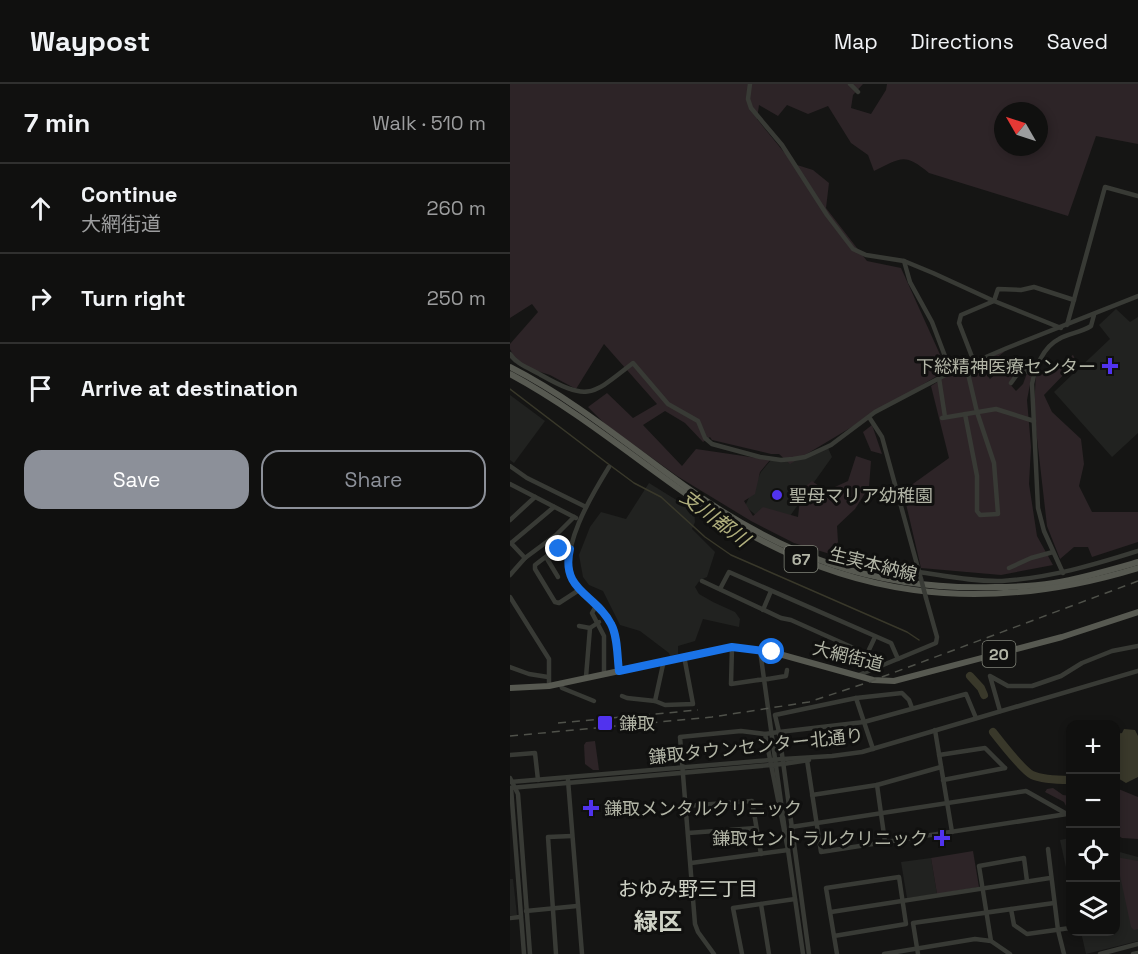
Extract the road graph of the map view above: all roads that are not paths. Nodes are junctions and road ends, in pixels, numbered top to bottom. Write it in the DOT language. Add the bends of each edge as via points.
graph roads {
  1 [pos="750,84"];
  2 [pos="850,84"];
  3 [pos="858,92"];
  4 [pos="1138,196"];
  5 [pos="904,261"];
  6 [pos="1138,296"];
  7 [pos="1074,300"];
  8 [pos="994,301"];
  9 [pos="1094,315"];
  10 [pos="1067,325"];
  11 [pos="1061,328"];
  12 [pos="510,354"];
  13 [pos="974,362"];
  14 [pos="1010,363"];
  15 [pos="966,365"];
  16 [pos="510,367"];
  17 [pos="1021,369"];
  18 [pos="951,372"];
  19 [pos="1034,372"];
  20 [pos="510,374"];
  21 [pos="939,378"];
  22 [pos="1011,383"];
  23 [pos="977,412"];
  24 [pos="965,414"];
  25 [pos="869,417"];
  26 [pos="1034,421"];
  27 [pos="510,466"];
  28 [pos="609,467"];
  29 [pos="510,484"];
  30 [pos="536,497"];
  31 [pos="554,507"];
  32 [pos="586,507"];
  33 [pos="511,517"];
  34 [pos="574,518"];
  35 [pos="581,521"];
  36 [pos="511,543"];
  37 [pos="570,549"];
  38 [pos="1138,551"];
  39 [pos="1053,552"];
  40 [pos="546,557"];
  41 [pos="525,558"];
  42 [pos="1138,562"];
  43 [pos="510,564"];
  44 [pos="1010,568"];
  45 [pos="1138,568"];
  46 [pos="516,569"];
  47 [pos="919,572"];
  48 [pos="1063,573"];
  49 [pos="510,575"];
  50 [pos="558,577"];
  51 [pos="702,581"];
  52 [pos="720,589"];
  53 [pos="579,590"];
  54 [pos="771,591"];
  55 [pos="510,597"];
  56 [pos="596,606"];
  57 [pos="763,609"];
  58 [pos="1138,612"];
  59 [pos="598,622"];
  60 [pos="579,626"];
  61 [pos="590,628"];
  62 [pos="615,635"];
  63 [pos="604,636"];
  64 [pos="875,637"];
  65 [pos="1138,646"];
  66 [pos="732,647"];
  67 [pos="760,650"];
  68 [pos="684,657"];
  69 [pos="898,659"];
  70 [pos="664,660"];
  71 [pos="510,667"];
  72 [pos="788,670"];
  73 [pos="619,671"];
  74 [pos="1138,671"];
  75 [pos="604,673"];
  76 [pos="859,675"];
  77 [pos="548,677"];
  78 [pos="586,677"];
  79 [pos="560,683"];
  80 [pos="549,686"];
  81 [pos="510,688"];
  82 [pos="622,696"];
  83 [pos="856,698"];
  84 [pos="594,701"];
  85 [pos="655,701"];
  86 [pos="912,708"];
  87 [pos="1000,711"];
  88 [pos="976,718"];
  89 [pos="864,722"];
  90 [pos="935,730"];
  91 [pos="779,732"];
  92 [pos="765,734"];
  93 [pos="873,748"];
  94 [pos="862,752"];
  95 [pos="510,755"];
  96 [pos="939,755"];
  97 [pos="807,760"];
  98 [pos="783,761"];
  99 [pos="771,762"];
  100 [pos="941,767"];
  101 [pos="683,771"];
  102 [pos="538,780"];
  103 [pos="568,780"];
  104 [pos="943,780"];
  105 [pos="511,781"];
  106 [pos="877,784"];
  107 [pos="512,788"];
  108 [pos="812,795"];
  109 [pos="947,802"];
  110 [pos="783,804"];
  111 [pos="686,806"];
  112 [pos="881,813"];
  113 [pos="816,823"];
  114 [pos="792,827"];
  115 [pos="756,828"];
  116 [pos="952,832"];
  117 [pos="688,834"];
  118 [pos="572,836"];
  119 [pos="785,838"];
  120 [pos="512,840"];
  121 [pos="885,842"];
  122 [pos="1048,849"];
  123 [pos="788,850"];
  124 [pos="760,854"];
  125 [pos="795,854"];
  126 [pos="691,863"];
  127 [pos="1050,878"];
  128 [pos="1028,881"];
  129 [pos="982,889"];
  130 [pos="795,899"];
  131 [pos="903,901"];
  132 [pos="1054,903"];
  133 [pos="761,904"];
  134 [pos="578,906"];
  135 [pos="553,908"];
  136 [pos="1011,909"];
  137 [pos="526,911"];
  138 [pos="831,912"];
  139 [pos="987,913"];
  140 [pos="520,917"];
  141 [pos="510,918"];
  142 [pos="1066,929"];
  143 [pos="1058,930"];
  144 [pos="834,936"];
  145 [pos="991,941"];
  146 [pos="1138,944"];
  147 [pos="917,951"];
  148 [pos="1006,953"];
  149 [pos="1138,953"];
  150 [pos="524,954"];
  151 [pos="530,954"];
  152 [pos="556,954"];
  153 [pos="582,954"];
  154 [pos="714,954"];
  155 [pos="742,954"];
  156 [pos="769,954"];
  157 [pos="803,954"];
  158 [pos="809,954"];
  159 [pos="837,954"];
  160 [pos="884,954"];
  161 [pos="1064,954"];
  162 [pos="1100,954"];
  163 [pos="1133,954"];
  1 -- 5 [label="street" via="751,108 782,146 846,242 866,255"];
  2 -- 3 [label="street"];
  4 -- 7 [label="street" via="1105,187"];
  5 -- 8 [label="street"];
  5 -- 18 [label="street"];
  6 -- 9 [label="street"];
  7 -- 8 [label="street" via="1030,287 998,289"];
  7 -- 10 [label="street"];
  8 -- 11 [label="street"];
  8 -- 13 [label="street" via="961,315 959,323"];
  9 -- 10 [label="street"];
  9 -- 19 [label="street" via="1090,326 1050,346"];
  10 -- 11 [label="street"];
  11 -- 13 [label="street"];
  12 -- 25 [label="street" via="559,386 581,393 603,386 633,363 668,404 698,421 707,441 760,457 805,457 831,445"];
  13 -- 15 [label="street"];
  14 -- 17 [label="street"];
  15 -- 18 [label="street"];
  15 -- 23 [label="street"];
  16 -- 42 [label="main road, 生実本納線 / 67" via="568,402 724,512 787,546 841,568 897,582 973,588 1054,583"];
  17 -- 19 [label="street"];
  17 -- 22 [label="street"];
  18 -- 21 [label="street"];
  19 -- 26 [label="street"];
  20 -- 45 [label="main road, 生実本納線 / 67" via="727,521 780,550 843,575 920,592 1006,593 1066,587"];
  21 -- 24 [label="street" via="943,417"];
  21 -- 25 [label="street"];
  23 -- 24 [label="street"];
  23 -- 24 [label="street" via="994,463 996,515 980,515 977,511 977,476"];
  23 -- 26 [label="street" via="996,409"];
  25 -- 47 [label="street" via="882,436"];
  26 -- 39 [label="street" via="1038,508"];
  27 -- 32 [label="street"];
  28 -- 32 [label="street"];
  29 -- 30 [label="street"];
  30 -- 31 [label="street"];
  30 -- 33 [label="street"];
  31 -- 34 [label="street"];
  31 -- 36 [label="street"];
  32 -- 35 [label="street"];
  34 -- 35 [label="street"];
  34 -- 41 [label="street"];
  35 -- 37 [label="street"];
  36 -- 41 [label="street"];
  37 -- 40 [label="street" via="562,547"];
  37 -- 53 [label="street" via="569,571"];
  38 -- 48 [label="street"];
  39 -- 44 [label="street"];
  39 -- 48 [label="street"];
  40 -- 50 [label="street"];
  40 -- 53 [label="street" via="535,569 555,602"];
  41 -- 46 [label="street"];
  43 -- 46 [label="street"];
  46 -- 49 [label="street"];
  47 -- 48 [label="street" via="1002,581"];
  47 -- 69 [label="street, bridge" via="936,641"];
  51 -- 52 [label="street"];
  52 -- 54 [label="street" via="729,572"];
  52 -- 57 [label="street"];
  53 -- 56 [label="street"];
  54 -- 57 [label="street"];
  54 -- 64 [label="street"];
  55 -- 77 [label="street" via="549,659"];
  56 -- 59 [label="street" via="592,613"];
  56 -- 62 [label="street"];
  57 -- 64 [label="street" via="867,654"];
  58 -- 76 [label="main road, 大網街道 / 20" via="903,680 881,681"];
  59 -- 61 [label="street"];
  59 -- 63 [label="street"];
  60 -- 61 [label="street"];
  61 -- 78 [label="street"];
  62 -- 63 [label="street"];
  62 -- 73 [label="street"];
  63 -- 75 [label="street"];
  64 -- 69 [label="street" via="891,644"];
  65 -- 87 [label="street" via="1112,651 1032,686 1008,686 990,676"];
  66 -- 67 [label="main road, 大網街道 / 20"];
  66 -- 68 [label="main road, 大網街道 / 20"];
  66 -- 72 [label="street, bridge" via="731,684 786,676"];
  67 -- 76 [label="main road, 大網街道 / 20"];
  67 -- 110 [label="street"];
  68 -- 70 [label="main road, 大網街道 / 20"];
  68 -- 85 [label="street" via="693,704 665,705"];
  69 -- 76 [label="street"];
  70 -- 73 [label="main road, 大網街道 / 20"];
  70 -- 85 [label="street"];
  71 -- 77 [label="street"];
  73 -- 75 [label="main road, 大網街道 / 20"];
  74 -- 87 [label="street, 鎌取タウンセンター北通り"];
  75 -- 78 [label="main road, 大網街道 / 20"];
  77 -- 80 [label="street"];
  78 -- 79 [label="main road, 大網街道 / 20"];
  79 -- 80 [label="main road, 大網街道 / 20"];
  79 -- 84 [label="street" via="562,688"];
  80 -- 81 [label="main road, 大網街道 / 20"];
  82 -- 85 [label="street"];
  83 -- 86 [label="street" via="902,693"];
  83 -- 89 [label="street"];
  83 -- 91 [label="street" via="775,716"];
  86 -- 88 [label="street" via="966,694"];
  86 -- 89 [label="street"];
  87 -- 88 [label="street, 鎌取タウンセンター北通り"];
  88 -- 90 [label="street, 鎌取タウンセンター北通り"];
  89 -- 91 [label="street"];
  89 -- 93 [label="street"];
  90 -- 93 [label="street, 鎌取タウンセンター北通り"];
  90 -- 96 [label="street"];
  91 -- 92 [label="street, bridge"];
  91 -- 98 [label="street"];
  92 -- 99 [label="street"];
  92 -- 101 [label="street" via="741,731 680,737"];
  93 -- 94 [label="street, 鎌取タウンセンター北通り"];
  94 -- 97 [label="street"];
  94 -- 98 [label="street, 鎌取タウンセンター北通り"];
  95 -- 102 [label="street" via="536,753"];
  96 -- 100 [label="street"];
  96 -- 104 [label="street" via="985,748 1005,768"];
  97 -- 98 [label="street"];
  97 -- 108 [label="street"];
  98 -- 99 [label="street, 鎌取タウンセンター北通り, bridge"];
  98 -- 114 [label="street"];
  99 -- 101 [label="street, 鎌取タウンセンター北通り"];
  99 -- 119 [label="street"];
  100 -- 104 [label="street"];
  100 -- 106 [label="street"];
  101 -- 103 [label="street, 鎌取タウンセンター北通り"];
  101 -- 111 [label="street"];
  102 -- 103 [label="street, 鎌取タウンセンター北通り"];
  102 -- 105 [label="street, 鎌取タウンセンター北通り"];
  103 -- 107 [label="street, 鎌取タウンセンター北通り"];
  103 -- 118 [label="street"];
  104 -- 109 [label="street"];
  105 -- 107 [label="street"];
  106 -- 108 [label="street"];
  106 -- 112 [label="street"];
  107 -- 120 [label="street"];
  107 -- 137 [label="street"];
  108 -- 113 [label="street"];
  109 -- 112 [label="street"];
  109 -- 116 [label="street"];
  109 -- 116 [label="street" via="1026,791 1067,814"];
  110 -- 119 [label="street"];
  110 -- 125 [label="street"];
  111 -- 115 [label="street" via="750,800"];
  111 -- 117 [label="street"];
  112 -- 113 [label="street"];
  112 -- 121 [label="street"];
  113 -- 114 [label="street"];
  113 -- 121 [label="street" via="821,852"];
  114 -- 125 [label="street"];
  115 -- 117 [label="street"];
  115 -- 124 [label="street"];
  116 -- 121 [label="street"];
  117 -- 126 [label="street"];
  118 -- 134 [label="street"];
  118 -- 135 [label="street" via="548,837"];
  119 -- 123 [label="street"];
  120 -- 140 [label="street"];
  122 -- 127 [label="street"];
  123 -- 124 [label="street"];
  123 -- 130 [label="street"];
  124 -- 126 [label="street"];
  125 -- 158 [label="street"];
  126 -- 154 [label="street" via="696,928"];
  127 -- 128 [label="street"];
  127 -- 132 [label="street"];
  128 -- 129 [label="street"];
  128 -- 129 [label="street" via="1024,858 979,866"];
  129 -- 131 [label="street"];
  129 -- 139 [label="street"];
  130 -- 133 [label="street"];
  130 -- 157 [label="street"];
  131 -- 138 [label="street"];
  131 -- 138 [label="street" via="899,877 837,886 826,888"];
  131 -- 144 [label="street" via="906,924"];
  132 -- 136 [label="street"];
  132 -- 143 [label="street"];
  133 -- 155 [label="street" via="734,908"];
  133 -- 156 [label="street"];
  134 -- 135 [label="street"];
  134 -- 153 [label="street"];
  135 -- 137 [label="street"];
  135 -- 152 [label="street"];
  136 -- 139 [label="street"];
  136 -- 143 [label="street" via="1014,925 1027,934"];
  137 -- 151 [label="street"];
  138 -- 144 [label="street"];
  139 -- 145 [label="street"];
  139 -- 147 [label="street" via="913,923"];
  140 -- 141 [label="street"];
  140 -- 150 [label="street"];
  142 -- 143 [label="street"];
  143 -- 161 [label="street"];
  144 -- 159 [label="street"];
  145 -- 147 [label="street" via="975,939"];
  145 -- 148 [label="street"];
  146 -- 162 [label="street"];
  147 -- 160 [label="street"];
  149 -- 163 [label="street"];
}
